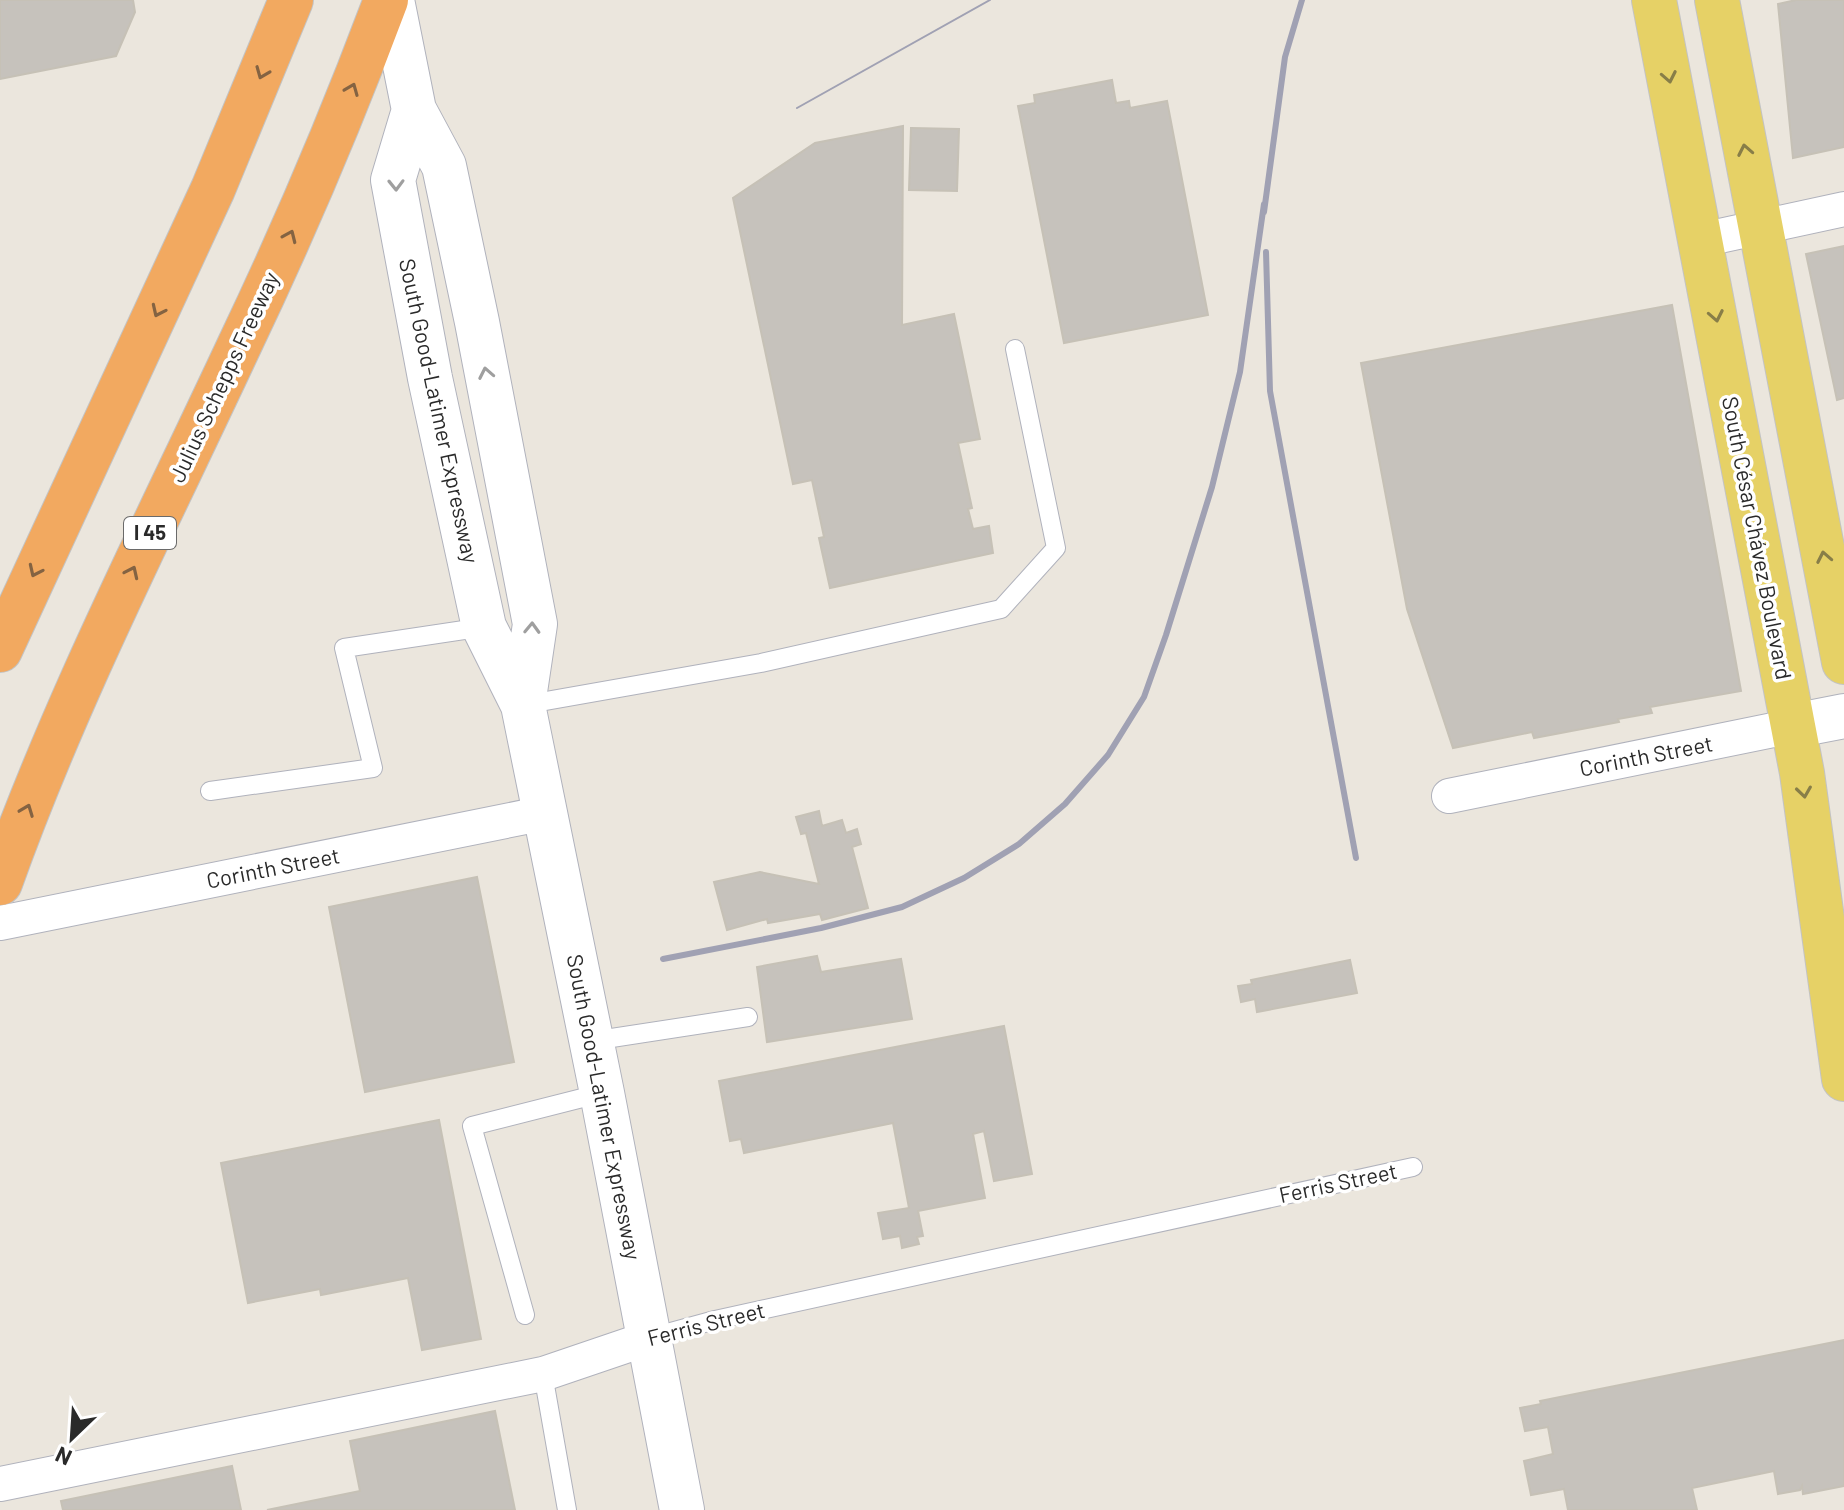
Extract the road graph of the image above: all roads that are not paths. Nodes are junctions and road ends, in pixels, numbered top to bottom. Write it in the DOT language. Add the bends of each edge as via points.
graph roads {
  1 [pos="291,0"];
  2 [pos="389,0"];
  3 [pos="1654,0"];
  4 [pos="1717,0"];
  5 [pos="414,110"];
  6 [pos="1844,209"];
  7 [pos="1760,227"];
  8 [pos="1701,240"];
  9 [pos="1015,349"];
  10 [pos="484,627"];
  11 [pos="0,650"];
  12 [pos="1844,662"];
  13 [pos="523,705"];
  14 [pos="1844,716"];
  15 [pos="1793,726"];
  16 [pos="210,791"];
  17 [pos="1449,796"];
  18 [pos="545,813"];
  19 [pos="0,883"];
  20 [pos="0,923"];
  21 [pos="748,1017"];
  22 [pos="592,1041"];
  23 [pos="1844,1079"];
  24 [pos="602,1093"];
  25 [pos="1413,1167"];
  26 [pos="525,1315"];
  27 [pos="649,1338"];
  28 [pos="543,1374"];
  29 [pos="0,1484"];
  30 [pos="567,1510"];
  31 [pos="682,1510"];
  1 -- 11 [label="highway, one-way" via="207,203"];
  2 -- 5 [label="main road, South Good-Latimer Expressway"];
  19 -- 2 [label="highway, Julius Schepps Freeway / I 45, one-way" via="64,720 312,187"];
  3 -- 8 [label="main road, South César Chávez Boulevard, one-way"];
  7 -- 4 [label="main road, one-way"];
  5 -- 10 [label="main road, South Good-Latimer Expressway, one-way" via="393,180"];
  13 -- 5 [label="main road, South Good-Latimer Expressway, one-way" via="535,624 444,166"];
  6 -- 7 [label="street"];
  7 -- 8 [label="street"];
  12 -- 7 [label="main road, one-way"];
  8 -- 15 [label="main road, South César Chávez Boulevard, one-way"];
  9 -- 13 [label="lane" via="1056,548 1001,609 761,663"];
  10 -- 13 [label="main road, South Good-Latimer Expressway"];
  10 -- 16 [label="lane" via="344,648 373,768"];
  13 -- 18 [label="main road, South Good-Latimer Expressway"];
  14 -- 15 [label="main road, Corinth Street"];
  15 -- 17 [label="street, Corinth Street"];
  15 -- 23 [label="main road, South César Chávez Boulevard, one-way"];
  18 -- 20 [label="street, Corinth Street"];
  18 -- 22 [label="main road, South Good-Latimer Expressway"];
  21 -- 22 [label="lane"];
  22 -- 24 [label="main road, South Good-Latimer Expressway"];
  24 -- 26 [label="lane" via="472,1126"];
  24 -- 27 [label="main road, South Good-Latimer Expressway"];
  25 -- 27 [label="lane, Ferris Street"];
  27 -- 28 [label="street, Ferris Street"];
  27 -- 31 [label="main road, South Good-Latimer Expressway"];
  28 -- 29 [label="street, Ferris Street"];
  28 -- 30 [label="lane"];
}
